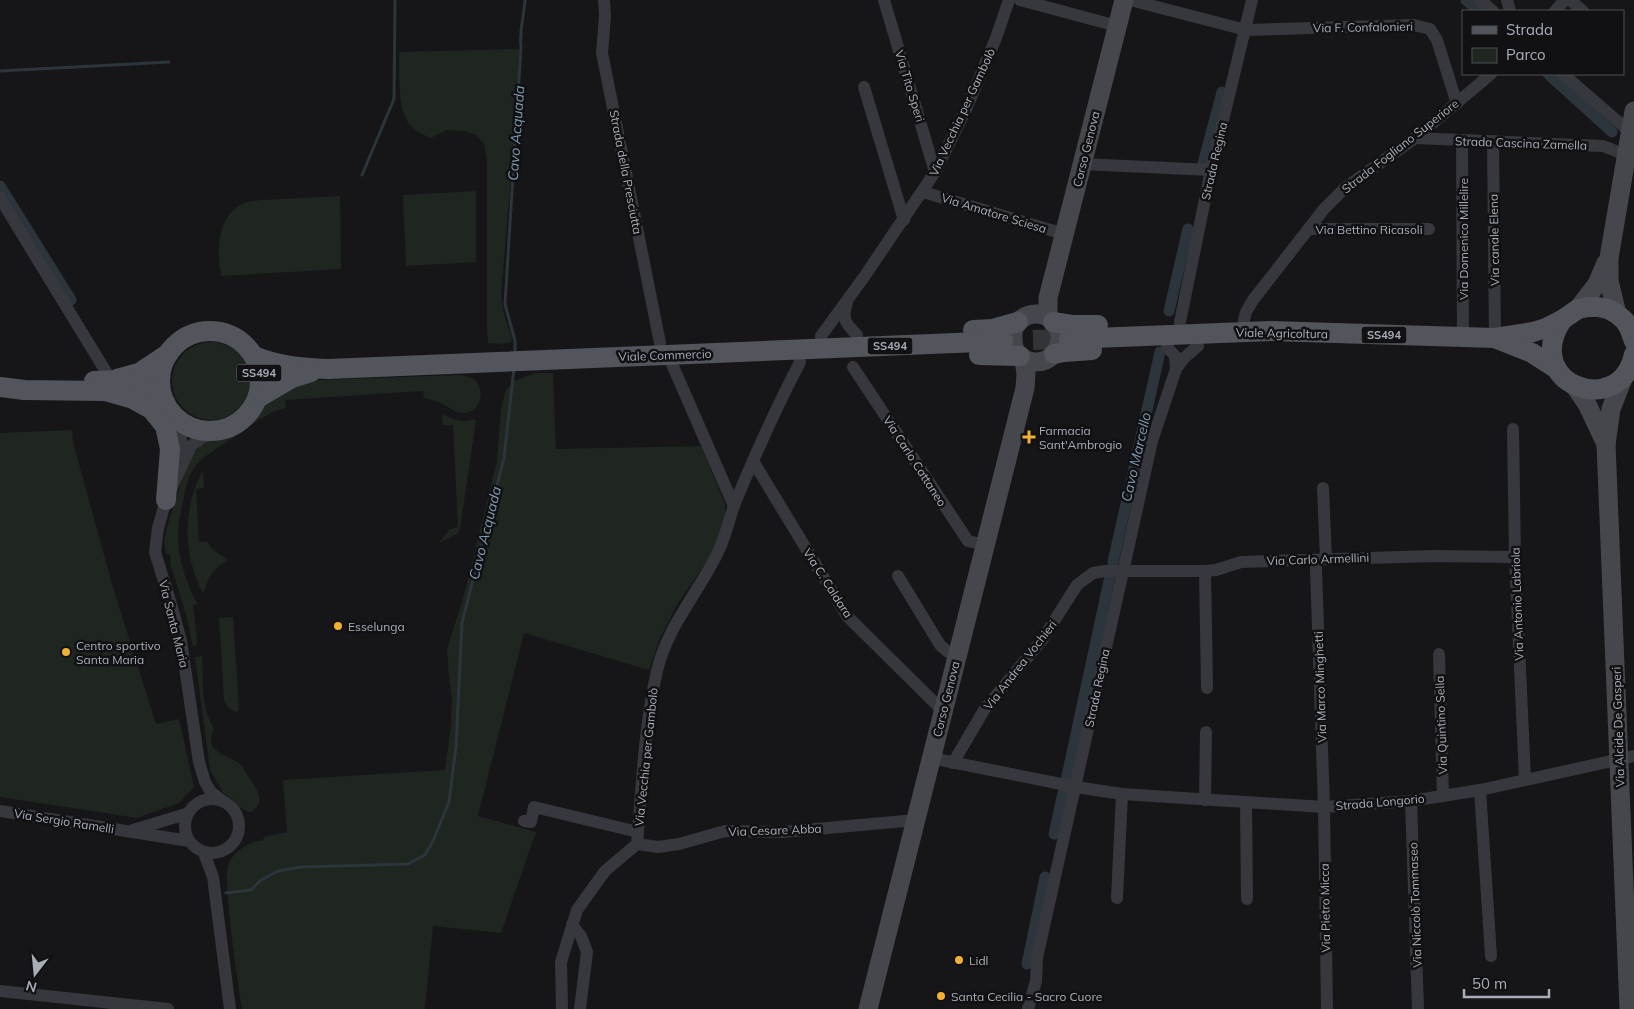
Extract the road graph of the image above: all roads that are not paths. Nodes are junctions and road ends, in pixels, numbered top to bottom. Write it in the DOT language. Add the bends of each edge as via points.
graph roads {
  1 [pos="604,0"];
  2 [pos="884,0"];
  3 [pos="1010,0"];
  4 [pos="1020,0"];
  5 [pos="1124,0"];
  6 [pos="1130,0"];
  7 [pos="1252,0"];
  8 [pos="1480,0"];
  9 [pos="1565,0"];
  10 [pos="1570,0"];
  11 [pos="1492,10"];
  12 [pos="1556,10"];
  13 [pos="1582,10"];
  14 [pos="1118,26"];
  15 [pos="1246,30"];
  16 [pos="1490,75"];
  17 [pos="1564,75"];
  18 [pos="864,87"];
  19 [pos="1457,104"];
  20 [pos="1634,111"];
  21 [pos="1415,138"];
  22 [pos="1462,140"];
  23 [pos="1493,142"];
  24 [pos="1630,142"];
  25 [pos="1082,164"];
  26 [pos="1211,170"];
  27 [pos="936,172"];
  28 [pos="923,192"];
  29 [pos="0,198"];
  30 [pos="904,220"];
  31 [pos="1309,229"];
  32 [pos="1429,229"];
  33 [pos="1064,234"];
  34 [pos="1609,258"];
  35 [pos="847,302"];
  36 [pos="1617,314"];
  37 [pos="1570,315"];
  38 [pos="1046,318"];
  39 [pos="1244,320"];
  40 [pos="1018,322"];
  41 [pos="1180,322"];
  42 [pos="1305,332"];
  43 [pos="1633,334"];
  44 [pos="857,335"];
  45 [pos="821,336"];
  46 [pos="1464,338"];
  47 [pos="1495,338"];
  48 [pos="1069,339"];
  49 [pos="1003,341"];
  50 [pos="1198,346"];
  51 [pos="1167,347"];
  52 [pos="664,349"];
  53 [pos="169,354"];
  54 [pos="254,356"];
  55 [pos="1035,358"];
  56 [pos="800,362"];
  57 [pos="853,367"];
  58 [pos="1630,368"];
  59 [pos="328,369"];
  60 [pos="1176,369"];
  61 [pos="1557,369"];
  62 [pos="111,380"];
  63 [pos="1574,385"];
  64 [pos="0,386"];
  65 [pos="258,398"];
  66 [pos="170,409"];
  67 [pos="224,429"];
  68 [pos="1513,429"];
  69 [pos="1606,444"];
  70 [pos="753,461"];
  71 [pos="1324,488"];
  72 [pos="168,495"];
  73 [pos="734,506"];
  74 [pos="985,545"];
  75 [pos="1515,557"];
  76 [pos="1326,558"];
  77 [pos="1316,568"];
  78 [pos="1123,571"];
  79 [pos="1206,571"];
  80 [pos="898,576"];
  81 [pos="1439,654"];
  82 [pos="957,655"];
  83 [pos="1207,688"];
  84 [pos="943,711"];
  85 [pos="1206,732"];
  86 [pos="1627,757"];
  87 [pos="931,758"];
  88 [pos="199,762"];
  89 [pos="953,763"];
  90 [pos="1525,779"];
  91 [pos="1076,787"];
  92 [pos="1480,790"];
  93 [pos="1122,794"];
  94 [pos="1443,796"];
  95 [pos="220,800"];
  96 [pos="1205,800"];
  97 [pos="1411,801"];
  98 [pos="1246,802"];
  99 [pos="1324,806"];
  100 [pos="0,811"];
  101 [pos="188,812"];
  102 [pos="916,820"];
  103 [pos="524,821"];
  104 [pos="129,831"];
  105 [pos="638,838"];
  106 [pos="189,841"];
  107 [pos="204,852"];
  108 [pos="219,853"];
  109 [pos="213,877"];
  110 [pos="1117,898"];
  111 [pos="1247,899"];
  112 [pos="572,925"];
  113 [pos="1491,956"];
  114 [pos="0,991"];
  115 [pos="168,1009"];
  116 [pos="230,1009"];
  117 [pos="562,1009"];
  118 [pos="580,1009"];
  119 [pos="868,1009"];
  120 [pos="1028,1009"];
  121 [pos="1327,1009"];
  122 [pos="1418,1009"];
  123 [pos="1629,1009"];
  1 -- 52 [label="street, Strada della Presciutta" via="602,53"];
  2 -- 27 [label="street, Via Tito Speri"];
  3 -- 27 [label="street, Via Vecchia per Gambolò" via="967,107"];
  4 -- 14 [label="street"];
  5 -- 14 [label="main road, Corso Genova"];
  6 -- 15 [label="street"];
  7 -- 15 [label="street, Strada Regina"];
  8 -- 11 [label="street"];
  9 -- 12 [label="street"];
  10 -- 13 [label="street"];
  14 -- 25 [label="main road, Corso Genova"];
  15 -- 19 [label="street, Via F. Confalonieri" via="1414,25 1430,29 1437,40"];
  15 -- 26 [label="street, Strada Regina"];
  16 -- 19 [label="street, Strada Fogliano Superiore"];
  17 -- 24 [label="street"];
  18 -- 30 [label="street"];
  19 -- 21 [label="street, Strada Fogliano Superiore"];
  20 -- 24 [label="main road"];
  21 -- 22 [label="street, Strada Cascina Zamella"];
  21 -- 31 [label="street, Strada Fogliano Superiore" via="1345,188"];
  22 -- 23 [label="street, Strada Cascina Zamella"];
  22 -- 46 [label="street, Via Domenico Millelire"];
  23 -- 24 [label="street, Strada Cascina Zamella" via="1603,146"];
  23 -- 47 [label="street, Via canale Elena"];
  24 -- 34 [label="main road"];
  25 -- 26 [label="street"];
  25 -- 33 [label="main road, Corso Genova"];
  26 -- 41 [label="street, Strada Regina"];
  27 -- 28 [label="street, Via Vecchia per Gambolò"];
  28 -- 30 [label="street, Via Vecchia per Gambolò"];
  28 -- 33 [label="street, Via Amatore Sciesa"];
  29 -- 62 [label="street"];
  30 -- 35 [label="street, Via Vecchia per Gambolò"];
  31 -- 32 [label="street, Via Bettino Ricasoli"];
  31 -- 39 [label="street, Strada Fogliano Superiore" via="1253,300"];
  33 -- 38 [label="main road, Corso Genova"];
  34 -- 36 [label="main road" via="1608,281"];
  34 -- 37 [label="main road" via="1597,284"];
  35 -- 44 [label="street" via="844,312 846,323"];
  35 -- 45 [label="street, Via Vecchia per Gambolò"];
  36 -- 37 [label="main road, Viale Agricoltura / SS494" via="1608,309 1588,307"];
  36 -- 43 [label="main road"];
  37 -- 47 [label="main road, Viale Agricoltura / SS494" via="1533,332"];
  37 -- 61 [label="main road" via="1555,331 1551,344"];
  38 -- 40 [label="main road" via="1023,318"];
  38 -- 41 [label="main road" via="1061,324 1088,326"];
  38 -- 55 [label="main road, Corso Genova" via="1059,330 1058,347"];
  39 -- 41 [label="main road"];
  39 -- 42 [label="main road" via="1263,321"];
  40 -- 44 [label="main road" via="981,330"];
  40 -- 55 [label="main road, Corso Genova" via="1012,344"];
  42 -- 46 [label="main road, Viale Agricoltura / SS494"];
  42 -- 48 [label="main road, Viale Agricoltura / SS494"];
  42 -- 50 [label="main road" via="1264,343"];
  44 -- 45 [label="main road"];
  45 -- 52 [label="main road"];
  46 -- 47 [label="main road, Viale Agricoltura / SS494"];
  47 -- 61 [label="main road, Viale Agricoltura / SS494" via="1532,353"];
  49 -- 52 [label="main road, Viale Commercio / SS494"];
  50 -- 51 [label="main road"];
  50 -- 60 [label="street, Strada Regina"];
  51 -- 55 [label="main road" via="1089,350"];
  51 -- 60 [label="street" via="1175,356"];
  52 -- 56 [label="main road" via="733,365"];
  52 -- 59 [label="main road, Viale Commercio / SS494" via="527,354 503,360"];
  52 -- 73 [label="street, Strada della Presciutta"];
  53 -- 54 [label="main road, Viale Commercio / SS494" via="189,336 216,332 242,342"];
  53 -- 62 [label="main road, Viale Commercio / SS494" via="139,373"];
  53 -- 66 [label="main road, Viale Commercio / SS494" via="160,377 161,390"];
  54 -- 59 [label="main road, Viale Commercio / SS494" via="286,366"];
  54 -- 65 [label="main road, SS494" via="260,377"];
  55 -- 56 [label="main road" via="983,354"];
  55 -- 74 [label="main road, Corso Genova" via="1026,374"];
  56 -- 70 [label="street, Via Vecchia per Gambolò"];
  57 -- 74 [label="street, Via Carlo Cattaneo" via="968,541"];
  58 -- 63 [label="main road" via="1616,383 1600,389"];
  58 -- 69 [label="main road, Via Alcide De Gasperi" via="1611,409"];
  59 -- 65 [label="main road, Viale Commercio / SS494" via="292,378"];
  60 -- 78 [label="street, Strada Regina" via="1152,441"];
  61 -- 63 [label="main road, Viale Agricoltura / SS494"];
  62 -- 64 [label="main road, Viale Commercio / SS494"];
  62 -- 66 [label="main road, Viale Commercio / SS494" via="141,384 156,391"];
  63 -- 69 [label="main road, Via Alcide De Gasperi"];
  64 -- 72 [label="main road" via="24,390 105,391 151,408 165,426 170,449"];
  65 -- 67 [label="main road, Viale Commercio / SS494" via="241,421"];
  66 -- 67 [label="main road, Viale Commercio / SS494" via="185,424 198,429"];
  66 -- 72 [label="street, Via Santa Maria" via="181,431 182,443"];
  67 -- 72 [label="street, Via Santa Maria" via="201,438 191,446"];
  68 -- 75 [label="street, Via Antonio Labriola"];
  69 -- 86 [label="main road, Via Alcide De Gasperi"];
  70 -- 73 [label="street, Via Vecchia per Gambolò"];
  70 -- 84 [label="street, Via C. Caldara" via="847,616"];
  71 -- 76 [label="street"];
  72 -- 88 [label="street, Via Santa Maria" via="155,552 181,642"];
  73 -- 105 [label="street, Via Vecchia per Gambolò" via="720,549 675,624 657,670 648,720"];
  74 -- 82 [label="main road, Corso Genova"];
  75 -- 76 [label="street, Via Carlo Armellini"];
  75 -- 90 [label="street, Via Antonio Labriola"];
  76 -- 79 [label="street, Via Carlo Armellini" via="1241,562"];
  77 -- 99 [label="street, Via Marco Minghetti"];
  78 -- 79 [label="street, Via Carlo Armellini"];
  78 -- 89 [label="street, Via Andrea Vochieri" via="1098,572 1077,585 1042,640 984,710"];
  78 -- 91 [label="street, Strada Regina"];
  79 -- 83 [label="street"];
  80 -- 82 [label="street" via="940,645"];
  81 -- 94 [label="street, Via Quintino Sella"];
  82 -- 84 [label="main road, Corso Genova"];
  84 -- 87 [label="main road, Corso Genova"];
  85 -- 96 [label="street"];
  86 -- 90 [label="street, Strada Longorio"];
  86 -- 123 [label="main road, Via Alcide De Gasperi"];
  87 -- 89 [label="street, Strada Longorio"];
  87 -- 102 [label="main road, Corso Genova"];
  88 -- 95 [label="street, Via Santa Maria" via="205,782"];
  88 -- 101 [label="street, Via Santa Maria" via="196,795"];
  89 -- 91 [label="street, Strada Longorio"];
  90 -- 92 [label="street, Strada Longorio"];
  91 -- 93 [label="street, Strada Longorio"];
  91 -- 120 [label="street, Strada Regina"];
  92 -- 94 [label="street, Strada Longorio"];
  92 -- 113 [label="street"];
  93 -- 96 [label="street, Strada Longorio"];
  93 -- 110 [label="street"];
  94 -- 97 [label="street, Strada Longorio"];
  95 -- 101 [label="street" via="204,800"];
  95 -- 108 [label="street, Via Santa Maria" via="230,805 239,825 238,836 233,843"];
  96 -- 98 [label="street, Strada Longorio"];
  97 -- 99 [label="street, Strada Longorio"];
  97 -- 122 [label="street, Via Niccolò Tommaseo"];
  98 -- 99 [label="street, Strada Longorio"];
  98 -- 111 [label="street"];
  99 -- 121 [label="street, Via Pietro Micca"];
  100 -- 104 [label="street, Via Sergio Ramelli"];
  101 -- 104 [label="street"];
  101 -- 106 [label="street, Via Santa Maria" via="184,824"];
  102 -- 105 [label="street, Via Cesare Abba" via="783,832 725,831 658,847"];
  102 -- 119 [label="main road, Corso Genova"];
  103 -- 105 [label="street, Via Cesare Abba" via="530,822 534,808"];
  104 -- 106 [label="street, Via Sergio Ramelli"];
  105 -- 112 [label="street, Via Vecchia per Gambolò" via="605,871 577,910"];
  106 -- 107 [label="street"];
  107 -- 108 [label="street"];
  107 -- 109 [label="street"];
  108 -- 109 [label="street"];
  109 -- 116 [label="street"];
  112 -- 117 [label="street, Via Vecchia per Gambolò" via="561,962"];
  112 -- 118 [label="street" via="581,936 587,952"];
  114 -- 115 [label="street"];
}
